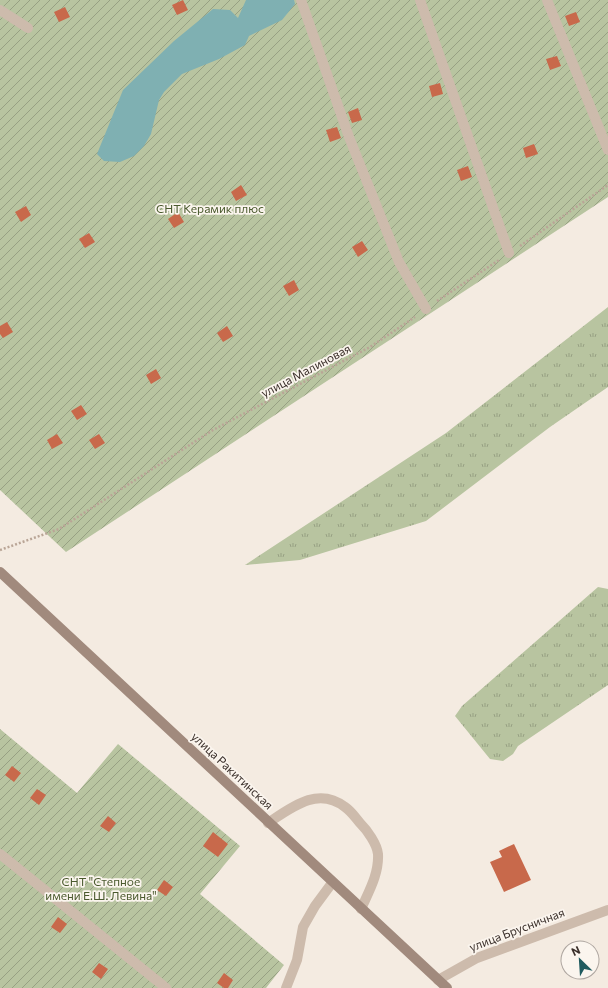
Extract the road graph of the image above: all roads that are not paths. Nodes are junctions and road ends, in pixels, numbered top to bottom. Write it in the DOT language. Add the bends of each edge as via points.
graph roads {
  1 [pos="301,0"];
  2 [pos="420,0"];
  3 [pos="547,0"];
  4 [pos="0,10"];
  5 [pos="28,28"];
  6 [pos="608,150"];
  7 [pos="509,253"];
  8 [pos="426,309"];
  9 [pos="0,572"];
  10 [pos="268,823"];
  11 [pos="0,854"];
  12 [pos="332,882"];
  13 [pos="361,909"];
  14 [pos="608,910"];
  15 [pos="438,980"];
  16 [pos="166,988"];
  17 [pos="286,988"];
  18 [pos="447,988"];
  1 -- 8 [label="street" via="349,137 396,255"];
  2 -- 7 [label="street"];
  3 -- 6 [label="street"];
  4 -- 5 [label="street"];
  9 -- 10 [label="street, улица Ракитинская"];
  10 -- 12 [label="street, улица Ракитинская"];
  10 -- 13 [label="street" via="292,806 312,798 330,798 345,807 368,831 378,852 377,874"];
  11 -- 16 [label="street"];
  12 -- 13 [label="street, улица Ракитинская"];
  12 -- 17 [label="street" via="303,927 297,960"];
  13 -- 15 [label="street, улица Ракитинская"];
  14 -- 15 [label="street, улица Брусничная" via="477,958"];
  15 -- 18 [label="street, улица Ракитинская"];
}
